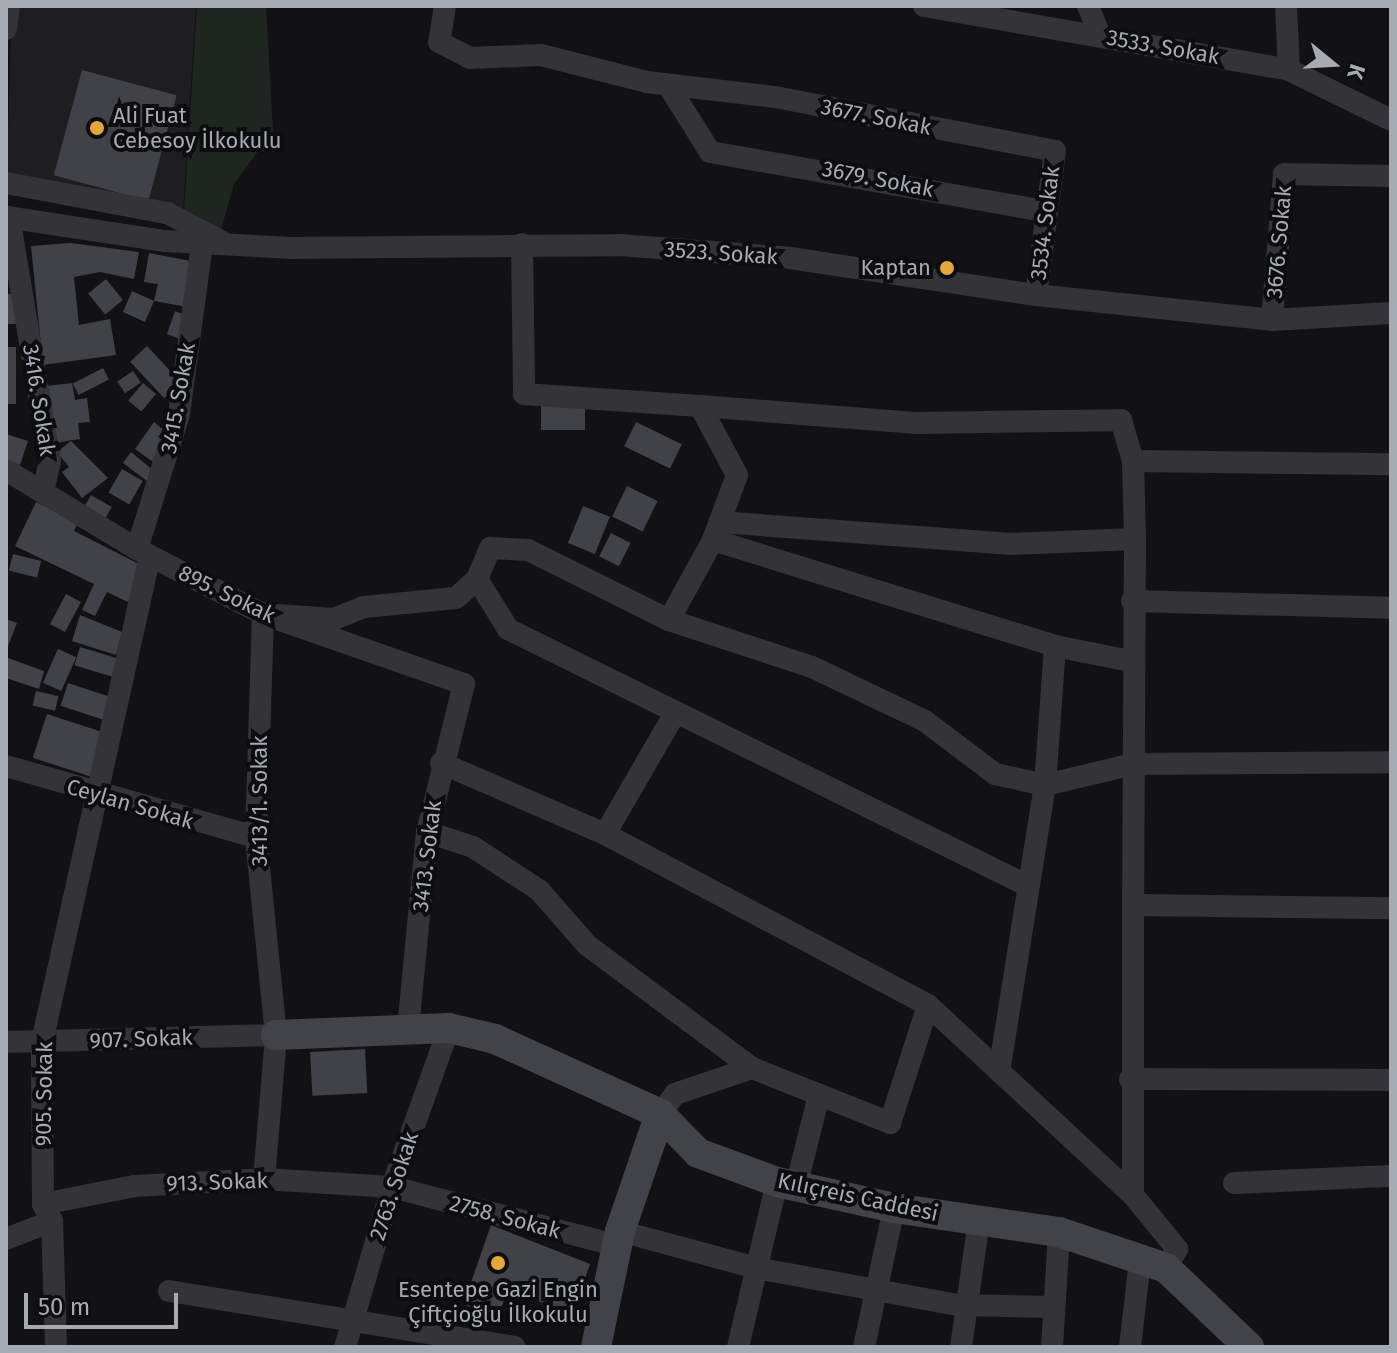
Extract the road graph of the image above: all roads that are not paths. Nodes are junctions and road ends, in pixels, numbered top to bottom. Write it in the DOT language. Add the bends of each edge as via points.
graph roads {
  1 [pos="9,6"];
  2 [pos="924,6"];
  3 [pos="1088,6"];
  4 [pos="1286,6"];
  5 [pos="444,10"];
  6 [pos="6,29"];
  7 [pos="1100,36"];
  8 [pos="1289,70"];
  9 [pos="668,85"];
  10 [pos="1386,110"];
  11 [pos="1055,151"];
  12 [pos="1391,176"];
  13 [pos="6,183"];
  14 [pos="1046,211"];
  15 [pos="8,217"];
  16 [pos="202,243"];
  17 [pos="522,244"];
  18 [pos="225,245"];
  19 [pos="1036,295"];
  20 [pos="1391,313"];
  21 [pos="1272,320"];
  22 [pos="700,406"];
  23 [pos="1133,461"];
  24 [pos="1391,464"];
  25 [pos="6,470"];
  26 [pos="44,488"];
  27 [pos="716,531"];
  28 [pos="1135,539"];
  29 [pos="143,553"];
  30 [pos="477,579"];
  31 [pos="1132,601"];
  32 [pos="1391,608"];
  33 [pos="263,614"];
  34 [pos="669,620"];
  35 [pos="1055,646"];
  36 [pos="1131,661"];
  37 [pos="464,684"];
  38 [pos="674,715"];
  39 [pos="1391,762"];
  40 [pos="441,763"];
  41 [pos="1134,764"];
  42 [pos="6,766"];
  43 [pos="1045,785"];
  44 [pos="98,797"];
  45 [pos="427,832"];
  46 [pos="605,834"];
  47 [pos="256,837"];
  48 [pos="1026,885"];
  49 [pos="1133,905"];
  50 [pos="1391,908"];
  51 [pos="928,1005"];
  52 [pos="449,1028"];
  53 [pos="408,1030"];
  54 [pos="276,1035"];
  55 [pos="6,1042"];
  56 [pos="42,1042"];
  57 [pos="752,1068"];
  58 [pos="999,1071"];
  59 [pos="1130,1079"];
  60 [pos="1391,1080"];
  61 [pos="819,1095"];
  62 [pos="660,1114"];
  63 [pos="1391,1176"];
  64 [pos="264,1179"];
  65 [pos="1234,1183"];
  66 [pos="786,1185"];
  67 [pos="392,1187"];
  68 [pos="1133,1195"];
  69 [pos="894,1208"];
  70 [pos="48,1212"];
  71 [pos="979,1221"];
  72 [pos="1059,1232"];
  73 [pos="619,1238"];
  74 [pos="6,1239"];
  75 [pos="1153,1264"];
  76 [pos="756,1268"];
  77 [pos="876,1290"];
  78 [pos="169,1291"];
  79 [pos="968,1305"];
  80 [pos="1054,1307"];
  81 [pos="354,1318"];
  82 [pos="56,1347"];
  83 [pos="345,1347"];
  84 [pos="514,1347"];
  85 [pos="596,1347"];
  86 [pos="738,1347"];
  87 [pos="864,1347"];
  88 [pos="961,1347"];
  89 [pos="1052,1347"];
  90 [pos="1130,1347"];
  91 [pos="1249,1347"];
  1 -- 6 [label="street"];
  2 -- 7 [label="street, 3533. Sokak"];
  3 -- 7 [label="street"];
  4 -- 8 [label="street"];
  5 -- 9 [label="street, 3677. Sokak" via="439,42 470,58 541,55"];
  7 -- 8 [label="street, 3533. Sokak"];
  8 -- 10 [label="street, 3533. Sokak"];
  9 -- 11 [label="street, 3677. Sokak"];
  9 -- 14 [label="street, 3679. Sokak" via="710,152"];
  11 -- 14 [label="street, 3534. Sokak"];
  12 -- 21 [label="street, 3676. Sokak" via="1284,174"];
  13 -- 18 [label="street" via="167,213"];
  14 -- 19 [label="street, 3534. Sokak"];
  15 -- 16 [label="street, 3523. Sokak"];
  15 -- 26 [label="street, 3416. Sokak" via="50,461"];
  16 -- 18 [label="street, 3523. Sokak"];
  16 -- 29 [label="street, 3415. Sokak" via="179,414"];
  17 -- 18 [label="street, 3523. Sokak" via="418,250"];
  17 -- 19 [label="street, 3523. Sokak" via="790,258"];
  17 -- 22 [label="street" via="524,394"];
  19 -- 21 [label="street, 3523. Sokak"];
  20 -- 21 [label="street, 3523. Sokak"];
  22 -- 23 [label="street" via="917,423 1121,420"];
  22 -- 27 [label="street" via="737,475"];
  23 -- 24 [label="street"];
  23 -- 28 [label="street"];
  25 -- 26 [label="street, 895. Sokak"];
  26 -- 29 [label="street, 895. Sokak"];
  27 -- 28 [label="street" via="1012,544"];
  27 -- 34 [label="street"];
  27 -- 35 [label="street"];
  28 -- 31 [label="street"];
  29 -- 33 [label="street, 895. Sokak"];
  29 -- 44 [label="street, 3415. Sokak"];
  30 -- 33 [label="street" via="456,598 364,607 334,619"];
  30 -- 34 [label="street" via="490,548 528,550"];
  30 -- 38 [label="street" via="508,629"];
  31 -- 32 [label="street"];
  31 -- 36 [label="street"];
  33 -- 37 [label="street, 895. Sokak"];
  33 -- 47 [label="street, 3413/1. Sokak"];
  34 -- 43 [label="street" via="812,667 925,721 995,774"];
  35 -- 36 [label="street"];
  35 -- 43 [label="street"];
  36 -- 41 [label="street"];
  37 -- 40 [label="street, 3413. Sokak"];
  38 -- 46 [label="street"];
  38 -- 48 [label="street"];
  39 -- 41 [label="street"];
  40 -- 45 [label="street, 3413. Sokak"];
  40 -- 46 [label="street"];
  41 -- 43 [label="street"];
  41 -- 49 [label="street"];
  42 -- 44 [label="street, Ceylan Sokak"];
  43 -- 48 [label="street"];
  44 -- 47 [label="street, Ceylan Sokak"];
  44 -- 56 [label="street, 905. Sokak"];
  45 -- 53 [label="street, 3413. Sokak"];
  45 -- 57 [label="street" via="473,847 539,890 587,945"];
  46 -- 51 [label="street"];
  47 -- 54 [label="street, 3413/1. Sokak"];
  48 -- 58 [label="street"];
  49 -- 50 [label="street"];
  49 -- 59 [label="street"];
  51 -- 58 [label="street"];
  51 -- 61 [label="street" via="890,1123"];
  52 -- 53 [label="street, Kılıçreis Caddesi"];
  52 -- 62 [label="street, Kılıçreis Caddesi" via="495,1039"];
  52 -- 67 [label="street, 2763. Sokak"];
  53 -- 54 [label="street, Kılıçreis Caddesi"];
  54 -- 56 [label="street, 907. Sokak"];
  54 -- 64 [label="street, 3413/1. Sokak"];
  55 -- 56 [label="street, 907. Sokak"];
  56 -- 70 [label="street, 905. Sokak"];
  57 -- 61 [label="street"];
  57 -- 62 [label="street" via="675,1094"];
  58 -- 68 [label="street"];
  59 -- 60 [label="street"];
  59 -- 68 [label="street"];
  61 -- 66 [label="street"];
  62 -- 66 [label="street, Kılıçreis Caddesi" via="698,1153"];
  62 -- 73 [label="street"];
  63 -- 65 [label="street"];
  64 -- 67 [label="street, 913. Sokak"];
  64 -- 70 [label="street, 913. Sokak" via="135,1186"];
  66 -- 69 [label="street, Kılıçreis Caddesi"];
  66 -- 76 [label="street"];
  67 -- 73 [label="street, 2758. Sokak"];
  67 -- 81 [label="street, 2763. Sokak"];
  68 -- 75 [label="street" via="1177,1249"];
  69 -- 71 [label="street, Kılıçreis Caddesi"];
  69 -- 77 [label="street"];
  70 -- 74 [label="street, 913. Sokak"];
  70 -- 82 [label="street, 905. Sokak"];
  71 -- 72 [label="street, Kılıçreis Caddesi"];
  71 -- 79 [label="street"];
  72 -- 75 [label="street, Kılıçreis Caddesi"];
  72 -- 80 [label="street"];
  73 -- 76 [label="street, 2758. Sokak"];
  73 -- 85 [label="street"];
  75 -- 90 [label="street"];
  75 -- 91 [label="street, Kılıçreis Caddesi"];
  76 -- 77 [label="street, 2758. Sokak"];
  76 -- 86 [label="street"];
  77 -- 79 [label="street, 2758. Sokak"];
  77 -- 87 [label="street"];
  78 -- 81 [label="street"];
  79 -- 80 [label="street, 2758. Sokak"];
  79 -- 88 [label="street"];
  80 -- 89 [label="street"];
  81 -- 83 [label="street, 2763. Sokak"];
  81 -- 84 [label="street"];
}
